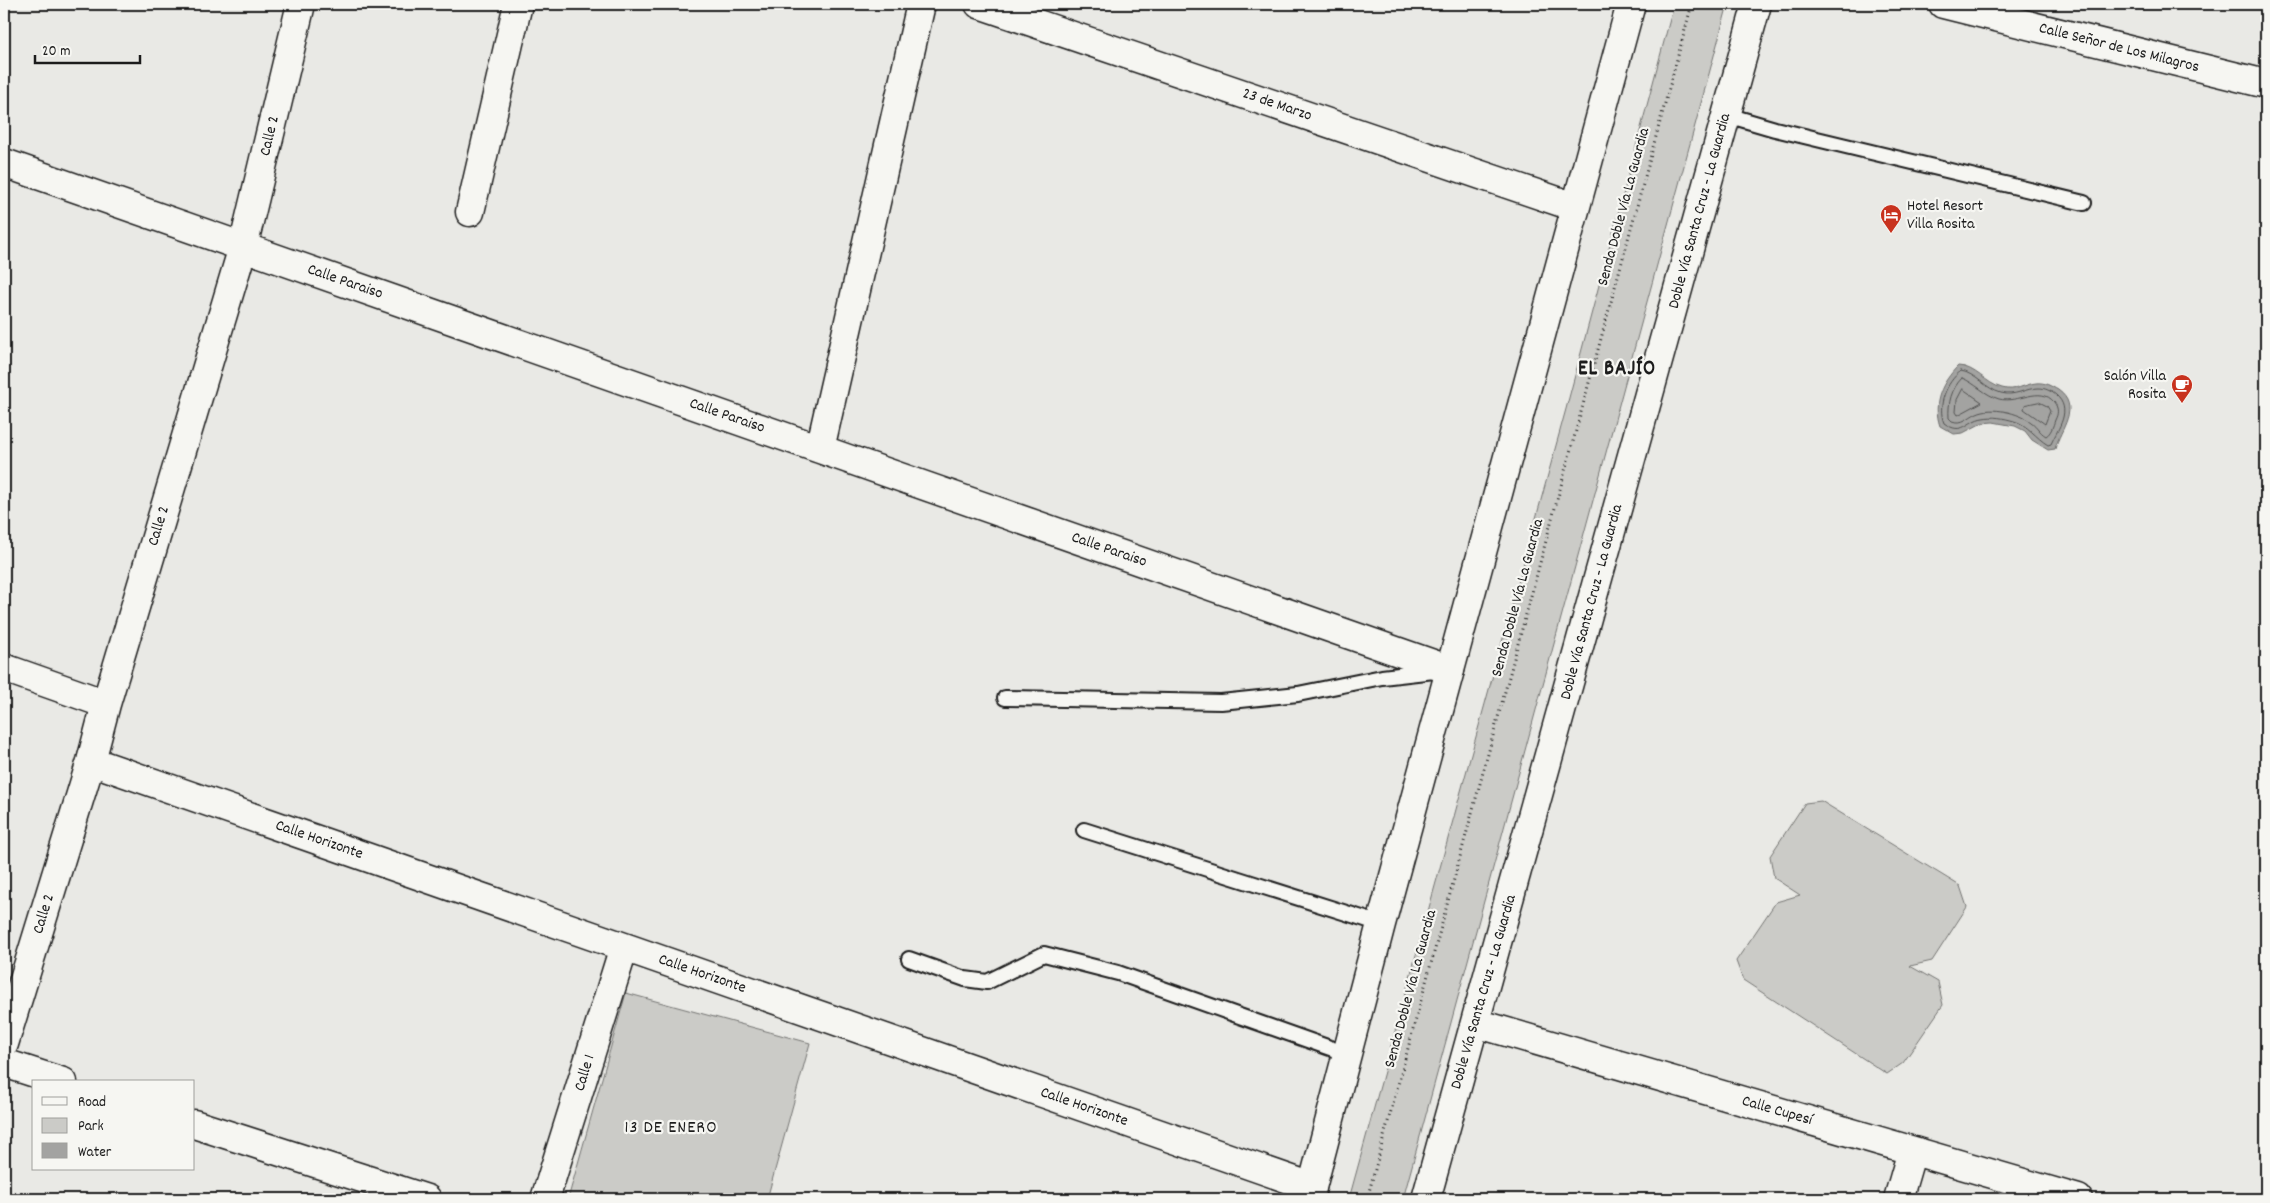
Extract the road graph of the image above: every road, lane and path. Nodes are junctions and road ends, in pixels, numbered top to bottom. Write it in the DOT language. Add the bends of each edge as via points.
graph roads {
  1 [pos="301,4"];
  2 [pos="518,4"];
  3 [pos="921,4"];
  4 [pos="979,4"];
  5 [pos="1631,4"];
  6 [pos="1692,4"];
  7 [pos="1757,4"];
  8 [pos="1943,4"];
  9 [pos="2266,84"];
  10 [pos="1727,115"];
  11 [pos="4,163"];
  12 [pos="2084,203"];
  13 [pos="1575,206"];
  14 [pos="470,212"];
  15 [pos="243,247"];
  16 [pos="820,449"];
  17 [pos="4,668"];
  18 [pos="1450,670"];
  19 [pos="1005,698"];
  20 [pos="106,704"];
  21 [pos="91,761"];
  22 [pos="1084,830"];
  23 [pos="1381,924"];
  24 [pos="624,947"];
  25 [pos="909,959"];
  26 [pos="1476,1023"];
  27 [pos="4,1044"];
  28 [pos="1347,1054"];
  29 [pos="4,1063"];
  30 [pos="57,1080"];
  31 [pos="195,1124"];
  32 [pos="1912,1151"];
  33 [pos="1310,1193"];
  34 [pos="427,1199"];
  35 [pos="545,1199"];
  36 [pos="1367,1199"];
  37 [pos="1426,1199"];
  38 [pos="1898,1199"];
  39 [pos="2078,1199"];
  1 -- 15 [label="main road, Calle 2"];
  2 -- 14 [label="main road"];
  3 -- 16 [label="main road"];
  4 -- 13 [label="main road, 23 de Marzo"];
  5 -- 13 [label="main road"];
  6 -- 36 [label="path, Senda Doble Vía La Guardia"];
  7 -- 10 [label="main road, Doble Vía Santa Cruz - La Guardia"];
  8 -- 9 [label="main road, Calle Señor de Los Milagros"];
  10 -- 12 [label="lane"];
  10 -- 26 [label="main road, Doble Vía Santa Cruz - La Guardia"];
  11 -- 15 [label="main road, Calle Paraiso"];
  13 -- 18 [label="main road"];
  15 -- 16 [label="main road, Calle Paraiso"];
  15 -- 20 [label="main road, Calle 2"];
  16 -- 18 [label="main road, Calle Paraiso"];
  17 -- 20 [label="main road"];
  18 -- 19 [label="lane" via="1382,677 1298,694 1222,702"];
  18 -- 23 [label="main road"];
  20 -- 21 [label="main road, Calle 2"];
  21 -- 24 [label="main road, Calle Horizonte"];
  21 -- 27 [label="main road, Calle 2"];
  22 -- 23 [label="lane"];
  23 -- 28 [label="main road"];
  24 -- 33 [label="main road, Calle Horizonte"];
  24 -- 35 [label="main road, Calle 1"];
  25 -- 28 [label="lane" via="965,979 987,982 1044,954 1118,973"];
  26 -- 32 [label="main road, Calle Cupesí"];
  26 -- 37 [label="main road, Doble Vía Santa Cruz - La Guardia"];
  28 -- 33 [label="main road"];
  29 -- 30 [label="main road"];
  31 -- 34 [label="main road"];
  32 -- 38 [label="main road"];
  32 -- 39 [label="main road, Calle Cupesí"];
}
